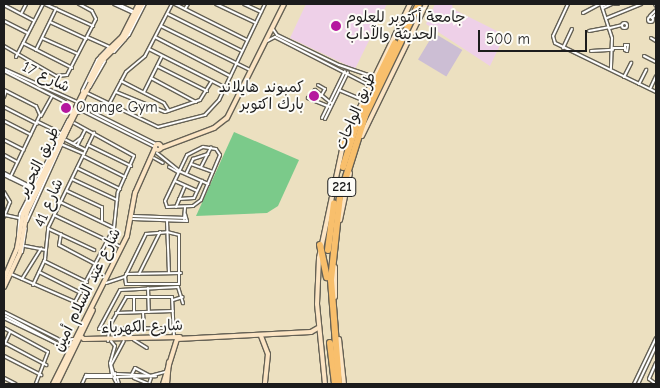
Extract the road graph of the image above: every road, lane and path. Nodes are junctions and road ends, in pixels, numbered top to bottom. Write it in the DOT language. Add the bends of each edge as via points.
graph roads {
  1 [pos="26,4"];
  2 [pos="44,4"];
  3 [pos="79,4"];
  4 [pos="82,4"];
  5 [pos="114,4"];
  6 [pos="118,4"];
  7 [pos="138,4"];
  8 [pos="144,4"];
  9 [pos="174,4"];
  10 [pos="188,4"];
  11 [pos="216,4"];
  12 [pos="244,4"];
  13 [pos="265,4"];
  14 [pos="283,4"];
  15 [pos="410,4"];
  16 [pos="415,4"];
  17 [pos="420,4"];
  18 [pos="426,4"];
  19 [pos="568,4"];
  20 [pos="607,4"];
  21 [pos="615,4"];
  22 [pos="641,4"];
  23 [pos="4,5"];
  24 [pos="602,5"];
  25 [pos="56,9"];
  26 [pos="185,9"];
  27 [pos="133,12"];
  28 [pos="261,12"];
  29 [pos="656,12"];
  30 [pos="167,13"];
  31 [pos="583,13"];
  32 [pos="21,14"];
  33 [pos="651,17"];
  34 [pos="607,18"];
  35 [pos="4,21"];
  36 [pos="34,22"];
  37 [pos="50,22"];
  38 [pos="130,23"];
  39 [pos="256,23"];
  40 [pos="135,24"];
  41 [pos="622,25"];
  42 [pos="93,26"];
  43 [pos="161,26"];
  44 [pos="274,26"];
  45 [pos="610,27"];
  46 [pos="572,29"];
  47 [pos="589,31"];
  48 [pos="28,33"];
  49 [pos="274,36"];
  50 [pos="155,37"];
  51 [pos="42,38"];
  52 [pos="86,38"];
  53 [pos="651,38"];
  54 [pos="118,40"];
  55 [pos="247,40"];
  56 [pos="656,41"];
  57 [pos="265,42"];
  58 [pos="23,43"];
  59 [pos="4,46"];
  60 [pos="109,47"];
  61 [pos="395,48"];
  62 [pos="563,48"];
  63 [pos="625,48"];
  64 [pos="149,49"];
  65 [pos="613,49"];
  66 [pos="36,50"];
  67 [pos="242,51"];
  68 [pos="591,51"];
  69 [pos="78,54"];
  70 [pos="162,56"];
  71 [pos="644,56"];
  72 [pos="16,57"];
  73 [pos="656,62"];
  74 [pos="236,63"];
  75 [pos="631,63"];
  76 [pos="157,66"];
  77 [pos="72,68"];
  78 [pos="4,70"];
  79 [pos="250,70"];
  80 [pos="347,70"];
  81 [pos="611,70"];
  82 [pos="646,70"];
  83 [pos="230,76"];
  84 [pos="656,76"];
  85 [pos="92,77"];
  86 [pos="374,77"];
  87 [pos="624,77"];
  88 [pos="151,78"];
  89 [pos="122,81"];
  90 [pos="212,81"];
  91 [pos="639,84"];
  92 [pos="318,85"];
  93 [pos="370,85"];
  94 [pos="88,87"];
  95 [pos="224,87"];
  96 [pos="650,89"];
  97 [pos="339,90"];
  98 [pos="5,91"];
  99 [pos="207,91"];
  100 [pos="116,92"];
  101 [pos="144,92"];
  102 [pos="656,92"];
  103 [pos="84,93"];
  104 [pos="52,95"];
  105 [pos="321,96"];
  106 [pos="4,98"];
  107 [pos="81,100"];
  108 [pos="326,101"];
  109 [pos="362,101"];
  110 [pos="71,102"];
  111 [pos="196,102"];
  112 [pos="109,104"];
  113 [pos="324,104"];
  114 [pos="330,105"];
  115 [pos="4,107"];
  116 [pos="71,107"];
  117 [pos="84,107"];
  118 [pos="83,111"];
  119 [pos="169,111"];
  120 [pos="362,117"];
  121 [pos="40,118"];
  122 [pos="73,118"];
  123 [pos="323,118"];
  124 [pos="4,121"];
  125 [pos="38,123"];
  126 [pos="86,129"];
  127 [pos="63,133"];
  128 [pos="94,133"];
  129 [pos="363,133"];
  130 [pos="31,135"];
  131 [pos="82,137"];
  132 [pos="63,139"];
  133 [pos="4,140"];
  134 [pos="74,144"];
  135 [pos="63,145"];
  136 [pos="88,145"];
  137 [pos="343,145"];
  138 [pos="77,146"];
  139 [pos="211,147"];
  140 [pos="158,148"];
  141 [pos="24,150"];
  142 [pos="86,150"];
  143 [pos="52,152"];
  144 [pos="208,154"];
  145 [pos="4,155"];
  146 [pos="59,155"];
  147 [pos="83,155"];
  148 [pos="154,158"];
  149 [pos="53,159"];
  150 [pos="18,162"];
  151 [pos="165,163"];
  152 [pos="191,164"];
  153 [pos="131,166"];
  154 [pos="77,168"];
  155 [pos="201,168"];
  156 [pos="179,172"];
  157 [pos="213,172"];
  158 [pos="4,174"];
  159 [pos="186,174"];
  160 [pos="11,177"];
  161 [pos="125,177"];
  162 [pos="72,179"];
  163 [pos="41,180"];
  164 [pos="142,180"];
  165 [pos="174,181"];
  166 [pos="202,181"];
  167 [pos="208,184"];
  168 [pos="185,186"];
  169 [pos="33,188"];
  170 [pos="120,188"];
  171 [pos="66,190"];
  172 [pos="197,191"];
  173 [pos="4,192"];
  174 [pos="29,198"];
  175 [pos="179,199"];
  176 [pos="117,200"];
  177 [pos="60,202"];
  178 [pos="34,204"];
  179 [pos="185,206"];
  180 [pos="176,207"];
  181 [pos="4,208"];
  182 [pos="27,208"];
  183 [pos="7,210"];
  184 [pos="24,214"];
  185 [pos="54,215"];
  186 [pos="4,216"];
  187 [pos="20,218"];
  188 [pos="133,218"];
  189 [pos="185,219"];
  190 [pos="167,221"];
  191 [pos="102,222"];
  192 [pos="25,228"];
  193 [pos="48,228"];
  194 [pos="114,228"];
  195 [pos="160,232"];
  196 [pos="167,232"];
  197 [pos="61,234"];
  198 [pos="19,238"];
  199 [pos="108,241"];
  200 [pos="320,245"];
  201 [pos="25,246"];
  202 [pos="121,247"];
  203 [pos="41,250"];
  204 [pos="46,250"];
  205 [pos="94,250"];
  206 [pos="17,254"];
  207 [pos="44,261"];
  208 [pos="115,263"];
  209 [pos="96,264"];
  210 [pos="112,269"];
  211 [pos="7,272"];
  212 [pos="39,272"];
  213 [pos="169,273"];
  214 [pos="181,273"];
  215 [pos="139,274"];
  216 [pos="126,275"];
  217 [pos="326,277"];
  218 [pos="4,278"];
  219 [pos="22,279"];
  220 [pos="87,282"];
  221 [pos="106,283"];
  222 [pos="33,284"];
  223 [pos="4,288"];
  224 [pos="148,288"];
  225 [pos="81,293"];
  226 [pos="134,297"];
  227 [pos="148,297"];
  228 [pos="183,297"];
  229 [pos="173,300"];
  230 [pos="183,303"];
  231 [pos="174,311"];
  232 [pos="143,312"];
  233 [pos="148,312"];
  234 [pos="116,313"];
  235 [pos="134,313"];
  236 [pos="89,314"];
  237 [pos="4,315"];
  238 [pos="4,328"];
  239 [pos="174,328"];
  240 [pos="318,328"];
  241 [pos="144,329"];
  242 [pos="11,331"];
  243 [pos="109,332"];
  244 [pos="261,336"];
  245 [pos="78,337"];
  246 [pos="656,338"];
  247 [pos="124,339"];
  248 [pos="88,340"];
  249 [pos="109,340"];
  250 [pos="134,340"];
  251 [pos="174,340"];
  252 [pos="65,342"];
  253 [pos="4,344"];
  254 [pos="76,344"];
  255 [pos="66,346"];
  256 [pos="656,346"];
  257 [pos="116,347"];
  258 [pos="147,348"];
  259 [pos="69,351"];
  260 [pos="652,352"];
  261 [pos="4,356"];
  262 [pos="649,357"];
  263 [pos="169,362"];
  264 [pos="656,363"];
  265 [pos="46,364"];
  266 [pos="62,370"];
  267 [pos="165,372"];
  268 [pos="41,375"];
  269 [pos="114,376"];
  270 [pos="130,376"];
  271 [pos="150,377"];
  272 [pos="4,378"];
  273 [pos="134,378"];
  274 [pos="324,383"];
  275 [pos="16,384"];
  276 [pos="36,384"];
  277 [pos="55,384"];
  278 [pos="82,384"];
  279 [pos="118,384"];
  280 [pos="163,384"];
  281 [pos="167,384"];
  282 [pos="265,384"];
  283 [pos="335,384"];
  284 [pos="340,384"];
  285 [pos="344,384"];
  286 [pos="634,384"];
  287 [pos="638,384"];
  288 [pos="656,384"];
  1 -- 32 [label="street"];
  2 -- 25 [label="street"];
  2 -- 36 [label="street"];
  3 -- 4 [label="street"];
  4 -- 42 [label="street" via="94,13"];
  5 -- 27 [label="street"];
  6 -- 27 [label="street"];
  7 -- 27 [label="street"];
  7 -- 38 [label="street, طريق التحرير"];
  8 -- 38 [label="street, طريق التحرير"];
  8 -- 40 [label="street"];
  9 -- 26 [label="street"];
  9 -- 30 [label="street"];
  10 -- 26 [label="street"];
  11 -- 39 [label="street"];
  12 -- 28 [label="street"];
  13 -- 28 [label="street"];
  14 -- 44 [label="street"];
  14 -- 79 [label="street"];
  15 -- 86 [label="street"];
  16 -- 61 [label="highway, طريق الواحات / 221"];
  17 -- 61 [label="highway, طريق الواحات / 221"];
  18 -- 129 [label="street"];
  19 -- 62 [label="street" via="553,36"];
  20 -- 24 [label="street"];
  21 -- 24 [label="street"];
  22 -- 34 [label="street"];
  23 -- 32 [label="street"];
  24 -- 31 [label="street"];
  24 -- 34 [label="street"];
  25 -- 37 [label="street"];
  25 -- 42 [label="street"];
  26 -- 55 [label="street"];
  27 -- 38 [label="street"];
  28 -- 39 [label="street"];
  29 -- 33 [label="street"];
  30 -- 43 [label="street"];
  30 -- 67 [label="street"];
  32 -- 36 [label="street"];
  34 -- 45 [label="street"];
  35 -- 48 [label="street"];
  36 -- 48 [label="street"];
  37 -- 51 [label="street"];
  37 -- 52 [label="street"];
  38 -- 40 [label="street"];
  38 -- 54 [label="street, طريق التحرير"];
  38 -- 85 [label="street, طريق التحرير"];
  39 -- 55 [label="street"];
  40 -- 94 [label="street"];
  41 -- 45 [label="street"];
  42 -- 52 [label="street"];
  43 -- 50 [label="street"];
  43 -- 74 [label="street"];
  44 -- 49 [label="street"];
  44 -- 57 [label="street"];
  45 -- 47 [label="street"];
  45 -- 65 [label="street"];
  46 -- 62 [label="street"];
  48 -- 58 [label="street"];
  49 -- 57 [label="street"];
  49 -- 80 [label="street"];
  50 -- 64 [label="street"];
  50 -- 83 [label="street"];
  51 -- 66 [label="street"];
  51 -- 69 [label="street"];
  52 -- 60 [label="street"];
  52 -- 69 [label="street"];
  53 -- 56 [label="street"];
  54 -- 60 [label="street"];
  54 -- 85 [label="street, طريق التحرير" via="101,56"];
  55 -- 67 [label="street"];
  57 -- 79 [label="street"];
  58 -- 66 [label="street"];
  58 -- 72 [label="street"];
  59 -- 72 [label="street"];
  60 -- 103 [label="street" via="96,60"];
  61 -- 120 [label="highway, طريق الواحات / 221"];
  62 -- 81 [label="street"];
  63 -- 65 [label="street"];
  64 -- 70 [label="street"];
  64 -- 89 [label="street"];
  65 -- 68 [label="street"];
  65 -- 81 [label="street"];
  66 -- 77 [label="street"];
  67 -- 74 [label="street"];
  69 -- 77 [label="street"];
  70 -- 76 [label="street"];
  70 -- 90 [label="street"];
  71 -- 73 [label="street"];
  72 -- 77 [label="street" via="58,77"];
  74 -- 79 [label="street"];
  74 -- 83 [label="street"];
  75 -- 87 [label="street"];
  76 -- 88 [label="street"];
  76 -- 99 [label="street"];
  78 -- 104 [label="street, شارع 17"];
  78 -- 110 [label="street, شارع 17"];
  79 -- 140 [label="street" via="223,120"];
  80 -- 86 [label="street"];
  80 -- 93 [label="street"];
  80 -- 97 [label="street"];
  80 -- 114 [label="street"];
  81 -- 87 [label="street"];
  82 -- 91 [label="street"];
  83 -- 95 [label="street"];
  84 -- 96 [label="street"];
  85 -- 94 [label="street, طريق التحرير"];
  85 -- 103 [label="street, طريق التحرير"];
  86 -- 93 [label="street"];
  87 -- 91 [label="street"];
  88 -- 101 [label="street"];
  88 -- 111 [label="street"];
  89 -- 100 [label="street"];
  89 -- 101 [label="street"];
  90 -- 95 [label="street"];
  90 -- 99 [label="street"];
  91 -- 96 [label="street"];
  92 -- 105 [label="street" via="324,88"];
  93 -- 109 [label="street"];
  94 -- 103 [label="street, طريق التحرير"];
  95 -- 112 [label="street" via="208,113 166,127 150,124"];
  96 -- 102 [label="street"];
  97 -- 109 [label="street"];
  97 -- 114 [label="street"];
  98 -- 106 [label="street"];
  98 -- 121 [label="street" via="36,106"];
  99 -- 111 [label="street"];
  100 -- 112 [label="street"];
  100 -- 119 [label="street" via="154,111"];
  101 -- 119 [label="street" via="164,103"];
  103 -- 107 [label="street, طريق التحرير"];
  103 -- 112 [label="street"];
  104 -- 116 [label="street, شارع 17"];
  104 -- 121 [label="street"];
  105 -- 108 [label="street"];
  105 -- 113 [label="street" via="313,90 308,99"];
  107 -- 110 [label="street, شارع 17"];
  107 -- 117 [label="street, شارع 17"];
  107 -- 122 [label="street, طريق التحرير"];
  108 -- 113 [label="street"];
  108 -- 114 [label="street"];
  109 -- 137 [label="street"];
  110 -- 116 [label="street"];
  111 -- 119 [label="street"];
  113 -- 114 [label="street"];
  114 -- 123 [label="street"];
  115 -- 125 [label="street"];
  116 -- 122 [label="street, شارع 17"];
  117 -- 118 [label="street"];
  117 -- 140 [label="street, شارع 17"];
  118 -- 122 [label="street, شارع 17"];
  118 -- 140 [label="street"];
  120 -- 129 [label="highway"];
  120 -- 137 [label="highway"];
  120 -- 217 [label="highway, طريق الواحات / 221" via="336,196"];
  120 -- 284 [label="highway, طريق الواحات / 221" via="343,184 331,257 331,314"];
  121 -- 125 [label="street"];
  122 -- 126 [label="street"];
  122 -- 127 [label="street, طريق التحرير"];
  122 -- 132 [label="street"];
  124 -- 130 [label="street"];
  125 -- 127 [label="street"];
  125 -- 130 [label="street"];
  126 -- 128 [label="street"];
  126 -- 131 [label="street"];
  127 -- 132 [label="street, طريق التحرير"];
  127 -- 143 [label="street"];
  128 -- 136 [label="street, شارع 41"];
  128 -- 153 [label="street" via="130,150"];
  129 -- 285 [label="street" via="346,190 336,257"];
  130 -- 141 [label="street"];
  131 -- 134 [label="street"];
  131 -- 138 [label="street"];
  132 -- 134 [label="street"];
  132 -- 135 [label="street"];
  132 -- 143 [label="street, طريق التحرير"];
  132 -- 149 [label="street, طريق التحرير"];
  133 -- 141 [label="street"];
  134 -- 138 [label="street"];
  135 -- 146 [label="street"];
  135 -- 147 [label="street"];
  136 -- 142 [label="street, شارع 41"];
  136 -- 153 [label="street"];
  137 -- 200 [label="street"];
  138 -- 142 [label="street"];
  139 -- 144 [label="street"];
  139 -- 156 [label="street" via="189,152"];
  139 -- 157 [label="street" via="220,155"];
  140 -- 148 [label="street, شارع عبد السلام أمين"];
  140 -- 151 [label="street"];
  140 -- 164 [label="street, شارع عبد السلام أمين"];
  141 -- 150 [label="street"];
  142 -- 147 [label="street, شارع 41"];
  143 -- 163 [label="street, طريق التحرير"];
  144 -- 152 [label="street"];
  144 -- 155 [label="street"];
  145 -- 150 [label="street"];
  146 -- 149 [label="street"];
  146 -- 163 [label="street"];
  147 -- 154 [label="street, شارع 41"];
  147 -- 161 [label="street"];
  148 -- 151 [label="street"];
  148 -- 164 [label="street, شارع عبد السلام أمين"];
  149 -- 163 [label="street, طريق التحرير"];
  150 -- 160 [label="street"];
  151 -- 156 [label="street"];
  152 -- 155 [label="street"];
  152 -- 159 [label="street"];
  153 -- 161 [label="street"];
  154 -- 162 [label="street, شارع 41"];
  154 -- 170 [label="street"];
  155 -- 157 [label="street"];
  156 -- 159 [label="street"];
  156 -- 165 [label="street"];
  157 -- 167 [label="street"];
  158 -- 160 [label="street"];
  159 -- 166 [label="street"];
  160 -- 169 [label="street"];
  161 -- 170 [label="street"];
  162 -- 171 [label="street, شارع 41"];
  162 -- 176 [label="street"];
  163 -- 169 [label="street"];
  163 -- 174 [label="street, طريق التحرير"];
  163 -- 178 [label="street"];
  163 -- 182 [label="street, طريق التحرير"];
  164 -- 188 [label="street, شارع عبد السلام أمين"];
  164 -- 202 [label="street, شارع عبد السلام أمين"];
  165 -- 168 [label="street"];
  165 -- 180 [label="street" via="164,203"];
  166 -- 167 [label="street"];
  166 -- 172 [label="street"];
  167 -- 179 [label="street" via="199,203"];
  168 -- 172 [label="street"];
  168 -- 175 [label="street"];
  169 -- 174 [label="street"];
  170 -- 176 [label="street"];
  171 -- 177 [label="street, شارع 41"];
  171 -- 191 [label="street" via="102,207"];
  172 -- 175 [label="street" via="192,199"];
  173 -- 183 [label="street" via="10,200"];
  174 -- 182 [label="street, طريق التحرير"];
  174 -- 187 [label="street"];
  175 -- 180 [label="street"];
  176 -- 194 [label="street"];
  177 -- 185 [label="street, شارع 41"];
  177 -- 191 [label="street"];
  178 -- 182 [label="street"];
  178 -- 192 [label="street"];
  179 -- 180 [label="street"];
  179 -- 189 [label="street"];
  181 -- 183 [label="street"];
  182 -- 184 [label="street, طريق التحرير"];
  183 -- 186 [label="street"];
  184 -- 192 [label="street, طريق التحرير"];
  184 -- 198 [label="street, طريق التحرير"];
  185 -- 193 [label="street, شارع 41"];
  185 -- 199 [label="street"];
  186 -- 187 [label="street"];
  187 -- 198 [label="street"];
  188 -- 189 [label="street"];
  188 -- 190 [label="street"];
  188 -- 208 [label="street, شارع عبد السلام أمين"];
  189 -- 190 [label="street"];
  190 -- 196 [label="street"];
  191 -- 194 [label="street"];
  192 -- 201 [label="street"];
  192 -- 206 [label="street, طريق التحرير"];
  193 -- 197 [label="street"];
  193 -- 204 [label="street, شارع 41"];
  194 -- 199 [label="street"];
  195 -- 196 [label="street"];
  195 -- 215 [label="street"];
  195 -- 216 [label="street" via="146,234"];
  196 -- 213 [label="street"];
  196 -- 214 [label="street" via="179,233"];
  197 -- 205 [label="street"];
  197 -- 209 [label="street" via="59,246"];
  198 -- 206 [label="street, طريق التحرير"];
  199 -- 202 [label="street"];
  199 -- 209 [label="street"];
  200 -- 217 [label="highway"];
  200 -- 240 [label="street"];
  201 -- 203 [label="street"];
  201 -- 206 [label="street"];
  202 -- 208 [label="street, شارع عبد السلام أمين"];
  203 -- 204 [label="street"];
  203 -- 219 [label="street"];
  204 -- 207 [label="street, شارع 41"];
  206 -- 211 [label="street, طريق التحرير"];
  207 -- 212 [label="street, شارع 41"];
  207 -- 220 [label="street"];
  208 -- 210 [label="street, شارع عبد السلام أمين"];
  209 -- 220 [label="street"];
  210 -- 221 [label="street, شارع عبد السلام أمين"];
  210 -- 236 [label="street, شارع عبد السلام أمين"];
  211 -- 218 [label="street, طريق التحرير"];
  211 -- 219 [label="street"];
  211 -- 223 [label="street, طريق التحرير"];
  212 -- 222 [label="street, شارع 41"];
  212 -- 225 [label="street"];
  213 -- 214 [label="street"];
  213 -- 215 [label="street"];
  214 -- 216 [label="street" via="180,282 175,285 131,286"];
  215 -- 216 [label="street"];
  216 -- 221 [label="street"];
  217 -- 283 [label="highway, طريق الواحات / 221"];
  219 -- 222 [label="street"];
  220 -- 225 [label="street"];
  221 -- 236 [label="street, شارع عبد السلام أمين"];
  222 -- 225 [label="street" via="70,302"];
  224 -- 227 [label="street"];
  224 -- 228 [label="street" via="178,287"];
  224 -- 243 [label="street" via="118,292 99,328"];
  226 -- 227 [label="street"];
  226 -- 234 [label="street" via="124,298"];
  226 -- 235 [label="street"];
  227 -- 229 [label="street"];
  227 -- 233 [label="street"];
  228 -- 229 [label="street"];
  228 -- 230 [label="street"];
  229 -- 231 [label="street"];
  231 -- 233 [label="street"];
  231 -- 239 [label="street"];
  232 -- 233 [label="street"];
  232 -- 235 [label="street"];
  232 -- 241 [label="street"];
  234 -- 235 [label="street"];
  234 -- 243 [label="street"];
  236 -- 245 [label="street, شارع عبد السلام أمين"];
  237 -- 252 [label="street"];
  237 -- 255 [label="street"];
  238 -- 242 [label="street"];
  239 -- 241 [label="street"];
  239 -- 251 [label="street"];
  240 -- 244 [label="street, شارع الكهرباء" via="311,332"];
  240 -- 274 [label="street"];
  241 -- 243 [label="street"];
  242 -- 253 [label="street"];
  242 -- 265 [label="street" via="47,350"];
  243 -- 249 [label="street"];
  244 -- 251 [label="street, شارع الكهرباء"];
  244 -- 282 [label="street" via="268,354"];
  245 -- 248 [label="street, شارع الكهرباء"];
  245 -- 252 [label="street"];
  245 -- 254 [label="street, شارع عبد السلام أمين"];
  245 -- 259 [label="street, شارع عبد السلام أمين"];
  246 -- 260 [label="street"];
  247 -- 249 [label="street, شارع الكهرباء"];
  247 -- 250 [label="street, شارع الكهرباء"];
  247 -- 251 [label="street, شارع الكهرباء"];
  247 -- 257 [label="street"];
  248 -- 249 [label="street, شارع الكهرباء"];
  248 -- 254 [label="street, شارع الكهرباء"];
  249 -- 257 [label="street"];
  250 -- 251 [label="street, شارع الكهرباء"];
  250 -- 258 [label="street"];
  251 -- 263 [label="street"];
  252 -- 255 [label="street"];
  253 -- 265 [label="street"];
  254 -- 266 [label="street, شارع عبد السلام أمين"];
  255 -- 259 [label="street"];
  256 -- 260 [label="street"];
  257 -- 269 [label="street" via="111,364"];
  259 -- 266 [label="street, شارع عبد السلام أمين"];
  260 -- 262 [label="street"];
  261 -- 268 [label="street"];
  262 -- 286 [label="street"];
  262 -- 287 [label="street"];
  263 -- 267 [label="street"];
  263 -- 281 [label="street"];
  264 -- 288 [label="street" via="649,379"];
  265 -- 268 [label="street"];
  266 -- 277 [label="street, شارع عبد السلام أمين"];
  267 -- 271 [label="street"];
  267 -- 280 [label="street"];
  268 -- 276 [label="street"];
  269 -- 270 [label="street"];
  269 -- 273 [label="street"];
  269 -- 278 [label="street" via="86,376"];
  269 -- 279 [label="street"];
  270 -- 271 [label="street"];
  270 -- 271 [label="street" via="135,368"];
  271 -- 273 [label="street"];
  271 -- 273 [label="street" via="148,384"];
  272 -- 275 [label="street"];
}
